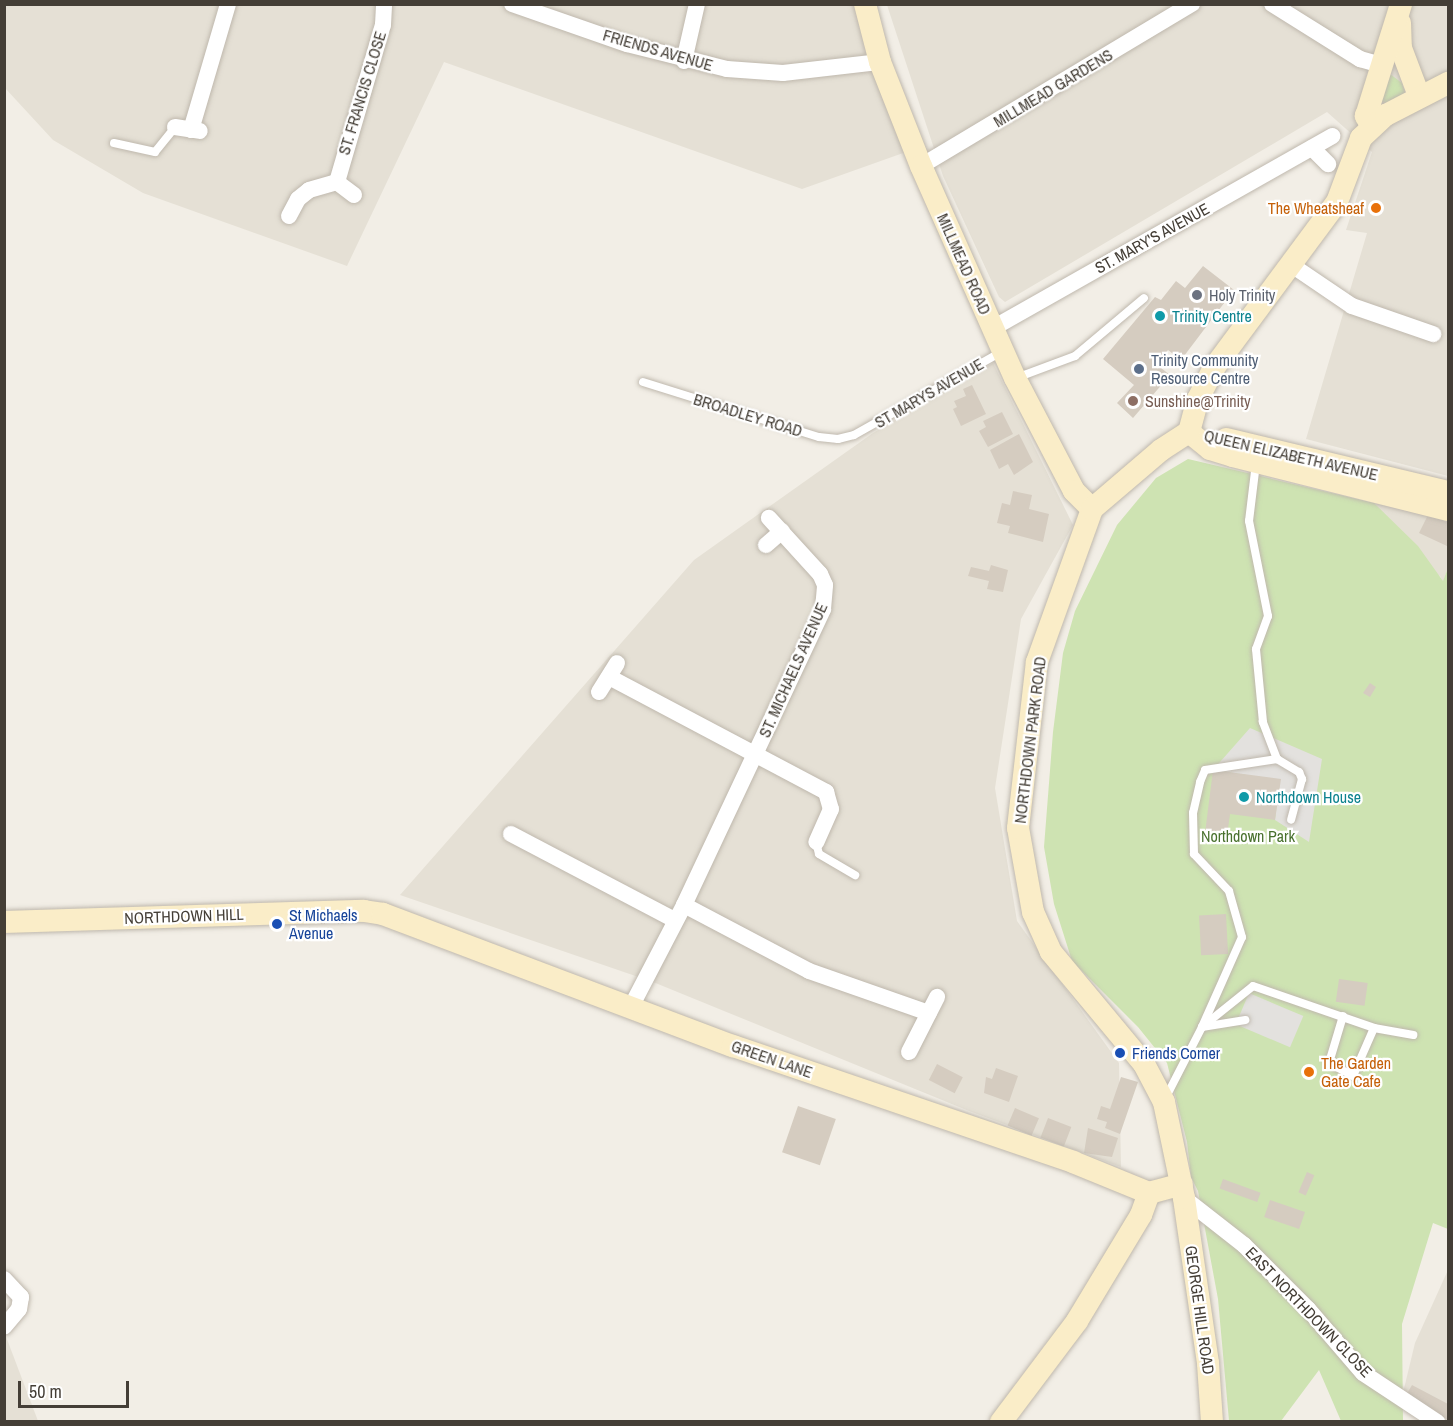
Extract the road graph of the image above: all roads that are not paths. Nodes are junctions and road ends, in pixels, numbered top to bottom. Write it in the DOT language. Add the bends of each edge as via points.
graph roads {
  1 [pos="228,4"];
  2 [pos="384,4"];
  3 [pos="512,4"];
  4 [pos="696,4"];
  5 [pos="865,4"];
  6 [pos="1272,4"];
  7 [pos="1188,6"];
  8 [pos="1401,6"];
  9 [pos="684,61"];
  10 [pos="880,62"];
  11 [pos="1394,66"];
  12 [pos="1449,83"];
  13 [pos="1419,96"];
  14 [pos="1372,127"];
  15 [pos="189,129"];
  16 [pos="1332,136"];
  17 [pos="114,143"];
  18 [pos="1312,148"];
  19 [pos="1328,164"];
  20 [pos="921,166"];
  21 [pos="337,182"];
  22 [pos="354,195"];
  23 [pos="289,216"];
  24 [pos="1293,266"];
  25 [pos="1144,298"];
  26 [pos="993,328"];
  27 [pos="1433,334"];
  28 [pos="1003,351"];
  29 [pos="1015,378"];
  30 [pos="643,382"];
  31 [pos="1189,432"];
  32 [pos="854,435"];
  33 [pos="1256,463"];
  34 [pos="1323,471"];
  35 [pos="1449,492"];
  36 [pos="1092,509"];
  37 [pos="1449,510"];
  38 [pos="769,518"];
  39 [pos="782,531"];
  40 [pos="766,545"];
  41 [pos="599,692"];
  42 [pos="756,752"];
  43 [pos="1277,759"];
  44 [pos="1291,820"];
  45 [pos="511,834"];
  46 [pos="816,842"];
  47 [pos="855,875"];
  48 [pos="364,911"];
  49 [pos="680,912"];
  50 [pos="4,922"];
  51 [pos="937,998"];
  52 [pos="630,1007"];
  53 [pos="929,1013"];
  54 [pos="1343,1016"];
  55 [pos="1245,1020"];
  56 [pos="1202,1027"];
  57 [pos="1374,1029"];
  58 [pos="1413,1035"];
  59 [pos="909,1052"];
  60 [pos="1164,1102"];
  61 [pos="1183,1191"];
  62 [pos="1149,1193"];
  63 [pos="4,1279"];
  64 [pos="4,1327"];
  65 [pos="1001,1422"];
  66 [pos="1212,1422"];
  67 [pos="1437,1422"];
  1 -- 15 [label="street"];
  2 -- 21 [label="street, ST. FRANCIS CLOSE" via="383,25"];
  3 -- 9 [label="street, FRIENDS AVENUE"];
  4 -- 9 [label="street"];
  5 -- 10 [label="main road, MILLMEAD ROAD"];
  6 -- 11 [label="street" via="1360,59"];
  7 -- 20 [label="street, MILLMEAD GARDENS"];
  8 -- 11 [label="main road" via="1401,48"];
  9 -- 10 [label="street, FRIENDS AVENUE" via="783,74"];
  10 -- 20 [label="main road, MILLMEAD ROAD"];
  11 -- 13 [label="main road"];
  11 -- 14 [label="main road" via="1366,116"];
  12 -- 13 [label="main road"];
  13 -- 14 [label="main road"];
  14 -- 24 [label="main road" via="1361,138 1336,202"];
  15 -- 17 [label="lane" via="155,152"];
  16 -- 18 [label="street, ST. MARY'S AVENUE"];
  18 -- 19 [label="street"];
  18 -- 26 [label="street, ST. MARY'S AVENUE"];
  20 -- 26 [label="main road, MILLMEAD ROAD"];
  21 -- 22 [label="street"];
  21 -- 23 [label="street" via="309,190"];
  24 -- 27 [label="street" via="1352,306"];
  24 -- 31 [label="main road" via="1214,369 1198,399"];
  25 -- 29 [label="lane" via="1075,356"];
  26 -- 28 [label="main road, MILLMEAD ROAD"];
  28 -- 29 [label="main road, MILLMEAD ROAD"];
  28 -- 32 [label="lane, ST MARYS AVENUE"];
  29 -- 36 [label="main road, MILLMEAD ROAD" via="1074,491"];
  30 -- 32 [label="lane, BROADLEY ROAD" via="819,437"];
  31 -- 33 [label="main road, QUEEN ELIZABETH AVENUE" via="1210,449"];
  31 -- 34 [label="main road, QUEEN ELIZABETH AVENUE"];
  31 -- 36 [label="main road, NORTHDOWN PARK ROAD" via="1161,450"];
  33 -- 34 [label="main road, QUEEN ELIZABETH AVENUE"];
  33 -- 43 [label="lane" via="1250,520 1268,616 1256,649 1263,722"];
  34 -- 35 [label="main road, QUEEN ELIZABETH AVENUE"];
  34 -- 37 [label="main road, QUEEN ELIZABETH AVENUE"];
  36 -- 60 [label="main road, NORTHDOWN PARK ROAD" via="1037,662 1018,828 1033,912 1051,952 1143,1064"];
  38 -- 39 [label="street, ST. MICHAELS AVENUE"];
  39 -- 40 [label="street"];
  39 -- 42 [label="street, ST. MICHAELS AVENUE" via="820,574 826,598"];
  41 -- 42 [label="street, ST. MICHAELS AVENUE" via="613,670 725,740"];
  42 -- 46 [label="street, ST. MICHAELS AVENUE" via="826,792 831,809"];
  42 -- 49 [label="street, ST. MICHAELS AVENUE"];
  43 -- 44 [label="lane" via="1299,772 1302,779"];
  43 -- 56 [label="lane" via="1205,770 1200,782 1193,813 1194,854 1229,891 1242,937"];
  45 -- 49 [label="street"];
  46 -- 47 [label="lane" via="819,854"];
  48 -- 50 [label="main road, NORTHDOWN HILL"];
  48 -- 52 [label="main road, GREEN LANE" via="413,922"];
  49 -- 52 [label="street, ST. MICHAELS AVENUE"];
  49 -- 53 [label="street" via="809,971"];
  51 -- 53 [label="street"];
  52 -- 62 [label="main road, GREEN LANE" via="1073,1162"];
  53 -- 59 [label="street"];
  54 -- 56 [label="lane" via="1253,986"];
  54 -- 57 [label="lane"];
  54 -- 57 [label="lane" via="1329,1063 1353,1076"];
  55 -- 56 [label="lane"];
  56 -- 60 [label="lane"];
  57 -- 58 [label="lane"];
  60 -- 61 [label="main road, NORTHDOWN PARK ROAD"];
  61 -- 62 [label="main road"];
  61 -- 66 [label="main road, GEORGE HILL ROAD" via="1208,1363"];
  61 -- 67 [label="street, EAST NORTHDOWN CLOSE" via="1308,1309 1363,1373"];
  62 -- 65 [label="main road" via="1141,1215 1077,1321"];
  63 -- 64 [label="street" via="21,1297 19,1310"];
}
